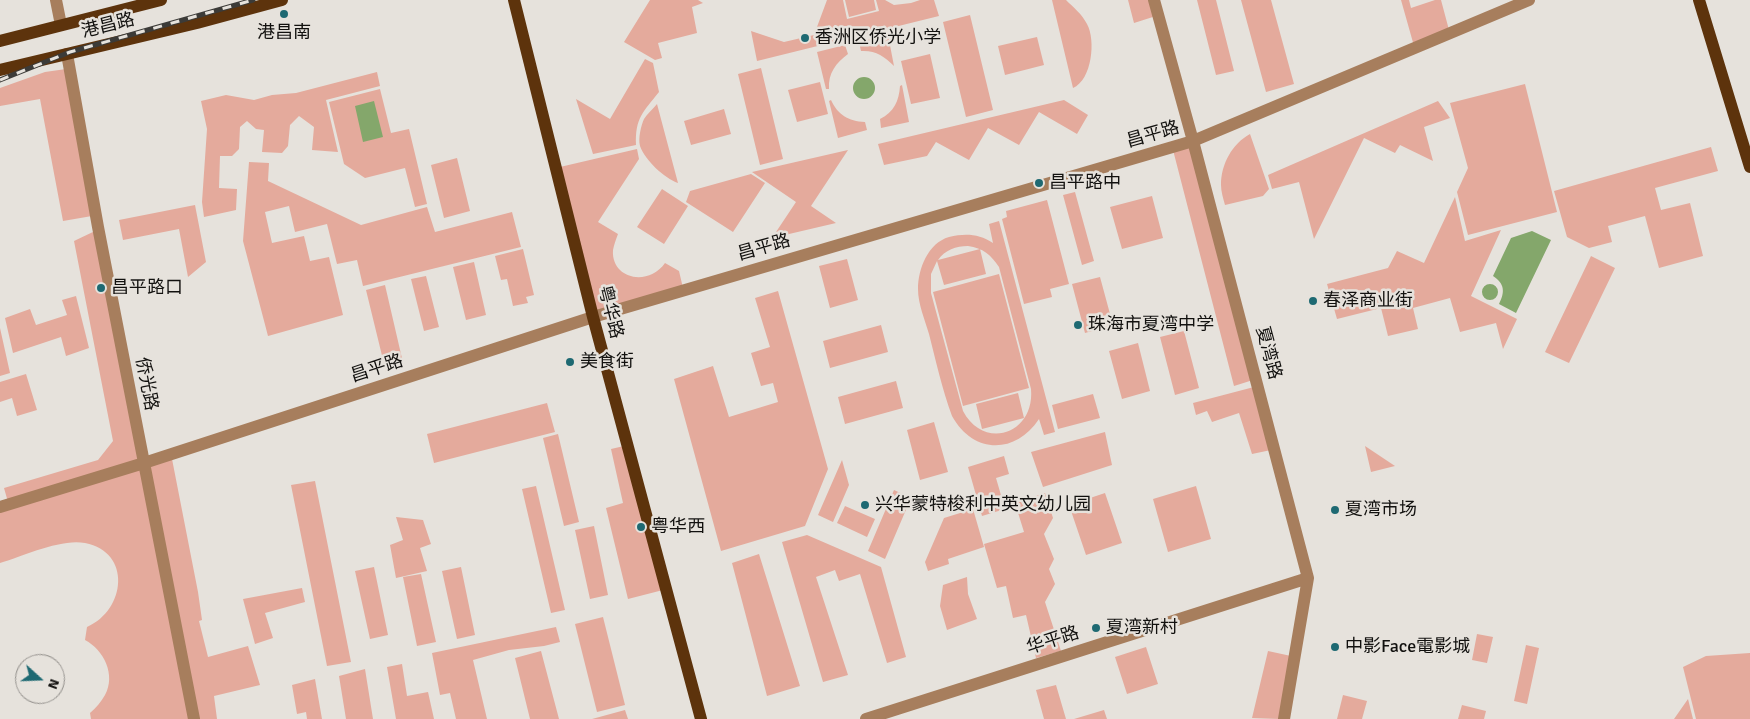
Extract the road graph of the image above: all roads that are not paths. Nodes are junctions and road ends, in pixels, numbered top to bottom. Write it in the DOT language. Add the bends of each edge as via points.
graph roads {
  1 [pos="56,0"];
  2 [pos="161,0"];
  3 [pos="282,0"];
  4 [pos="516,0"];
  5 [pos="1154,0"];
  6 [pos="1530,0"];
  7 [pos="1699,0"];
  8 [pos="61,25"];
  9 [pos="0,40"];
  10 [pos="67,54"];
  11 [pos="0,70"];
  12 [pos="1194,141"];
  13 [pos="1750,167"];
  14 [pos="593,317"];
  15 [pos="144,463"];
  16 [pos="0,507"];
  17 [pos="1308,578"];
  18 [pos="194,719"];
  19 [pos="701,719"];
  20 [pos="866,719"];
  21 [pos="1284,719"];
  1 -- 8 [label="street"];
  2 -- 8 [label="main road, 港昌路"];
  3 -- 10 [label="main road, 港昌路"];
  4 -- 14 [label="main road, 粤华路"];
  5 -- 12 [label="street, 夏湾路"];
  6 -- 12 [label="street, 昌平路"];
  7 -- 13 [label="main road"];
  8 -- 9 [label="main road, 港昌路"];
  10 -- 11 [label="main road, 港昌路"];
  10 -- 15 [label="street, 侨光路"];
  12 -- 14 [label="street, 昌平路"];
  12 -- 17 [label="street, 夏湾路"];
  14 -- 15 [label="street, 昌平路"];
  14 -- 19 [label="main road, 粤华路"];
  15 -- 16 [label="street, 昌平路"];
  15 -- 18 [label="street, 侨光路"];
  17 -- 20 [label="street, 华平路"];
  17 -- 21 [label="street, 夏湾路"];
}
